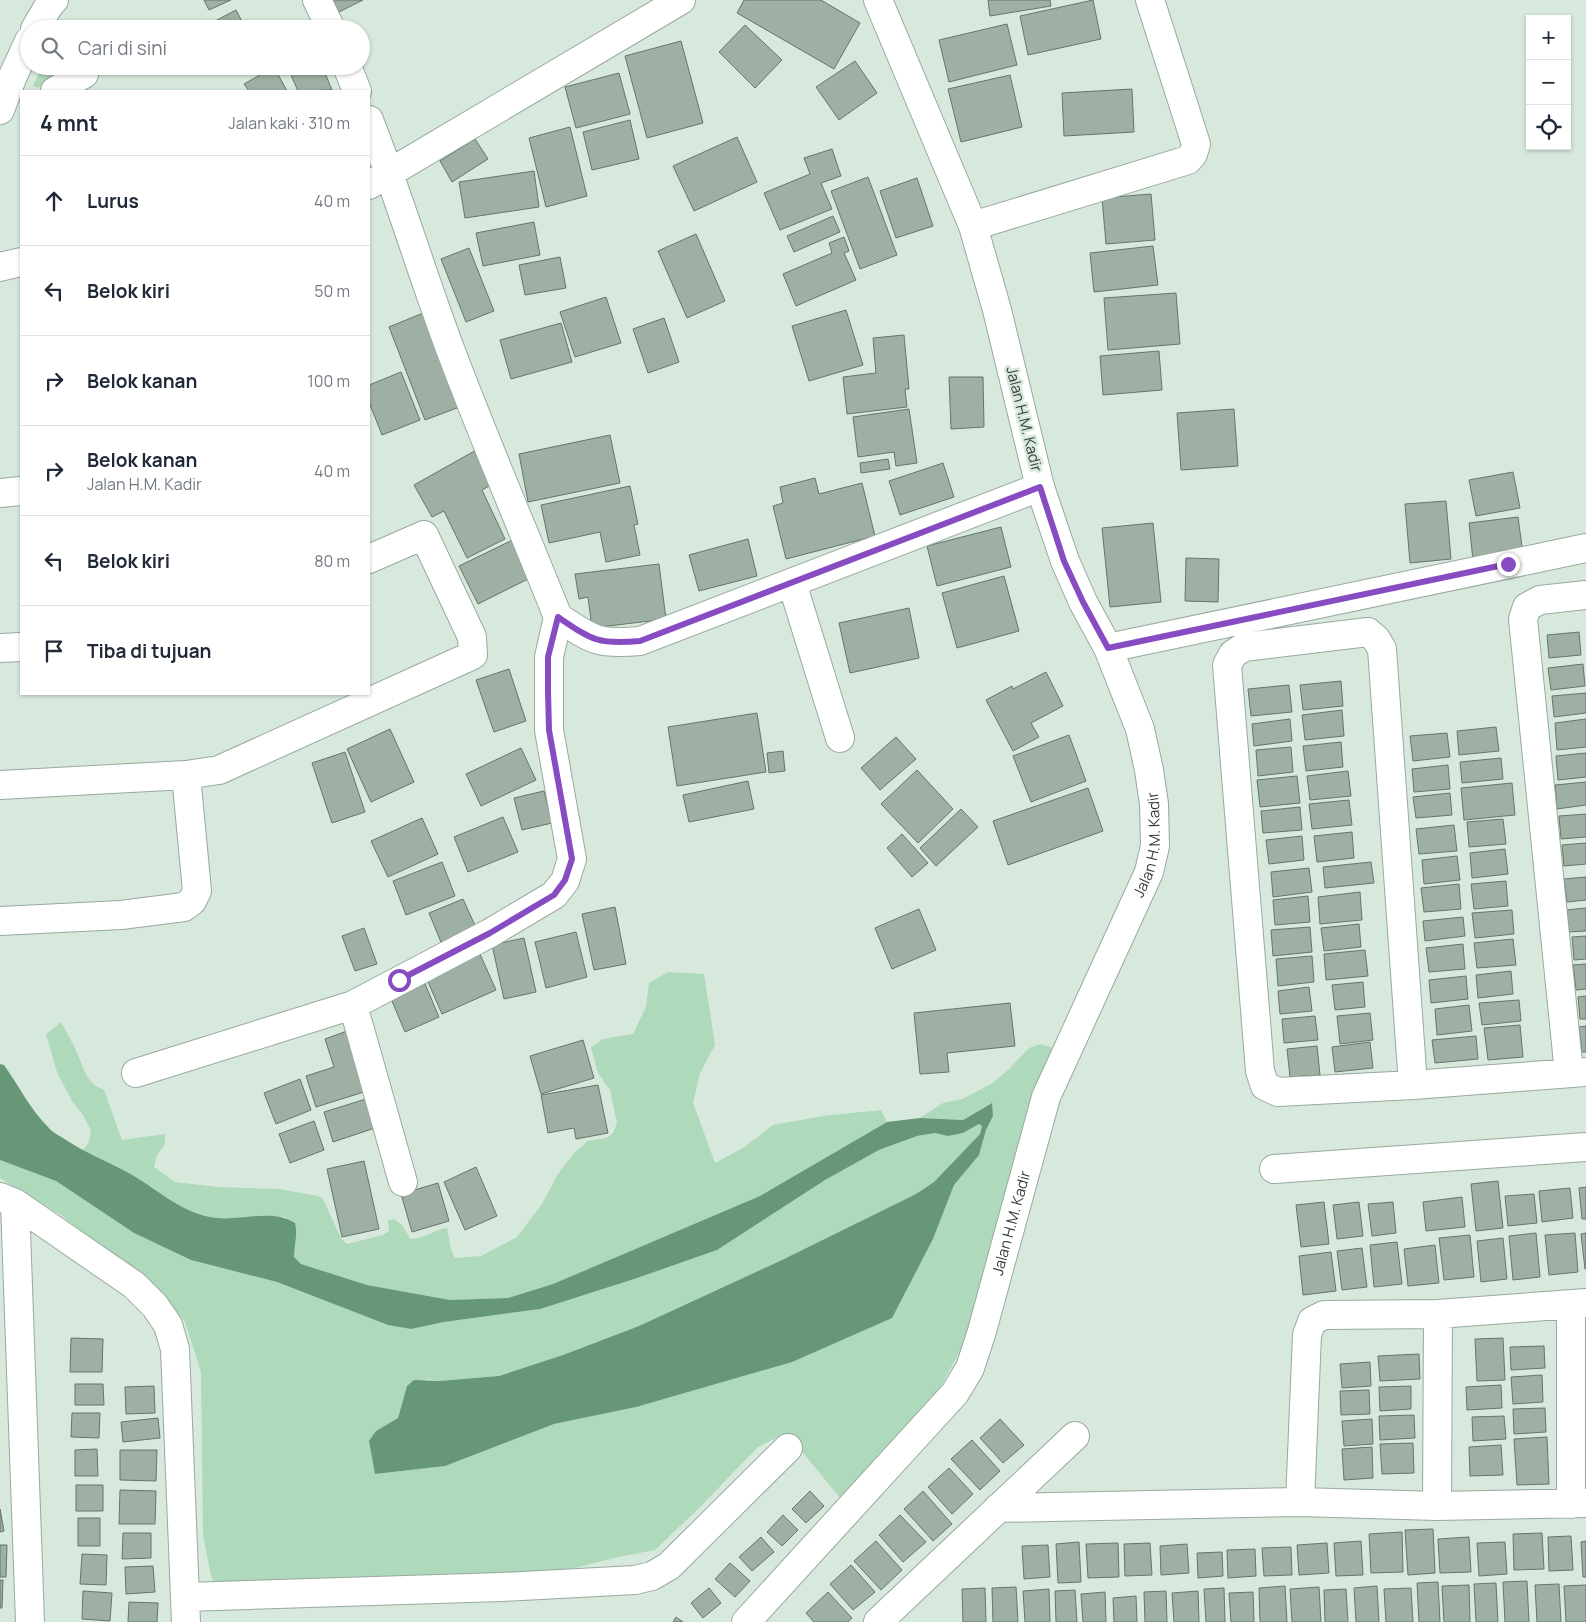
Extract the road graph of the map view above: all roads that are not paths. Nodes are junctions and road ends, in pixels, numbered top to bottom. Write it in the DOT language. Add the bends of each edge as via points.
graph roads {
  1 [pos="318,0"];
  2 [pos="681,0"];
  3 [pos="878,0"];
  4 [pos="1150,0"];
  5 [pos="327,20"];
  6 [pos="20,61"];
  7 [pos="82,75"];
  8 [pos="351,75"];
  9 [pos="57,90"];
  10 [pos="357,90"];
  11 [pos="0,110"];
  12 [pos="20,110"];
  13 [pos="0,116"];
  14 [pos="370,126"];
  15 [pos="379,179"];
  16 [pos="973,226"];
  17 [pos="20,262"];
  18 [pos="0,267"];
  19 [pos="1040,487"];
  20 [pos="20,491"];
  21 [pos="0,493"];
  22 [pos="1586,548"];
  23 [pos="370,559"];
  24 [pos="792,583"];
  25 [pos="1586,595"];
  26 [pos="558,617"];
  27 [pos="20,647"];
  28 [pos="0,648"];
  29 [pos="1108,648"];
  30 [pos="840,738"];
  31 [pos="186,776"];
  32 [pos="0,785"];
  33 [pos="0,921"];
  34 [pos="353,1004"];
  35 [pos="1578,1072"];
  36 [pos="136,1073"];
  37 [pos="1413,1085"];
  38 [pos="1586,1147"];
  39 [pos="1274,1169"];
  40 [pos="403,1182"];
  41 [pos="8,1200"];
  42 [pos="1579,1304"];
  43 [pos="1438,1314"];
  44 [pos="1075,1436"];
  45 [pos="788,1448"];
  46 [pos="1300,1502"];
  47 [pos="1579,1504"];
  48 [pos="1437,1506"];
  49 [pos="998,1508"];
  50 [pos="186,1609"];
  51 [pos="30,1622"];
  52 [pos="746,1622"];
  53 [pos="878,1622"];
  1 -- 5 [label="street"];
  2 -- 15 [label="street"];
  3 -- 16 [label="street, Jalan H.M. Kadir"];
  4 -- 16 [label="street" via="1196,144 1194,154 1188,160"];
  6 -- 11 [label="street"];
  7 -- 9 [label="street"];
  8 -- 10 [label="street"];
  12 -- 13 [label="street"];
  14 -- 15 [label="street"];
  15 -- 26 [label="street" via="421,270"];
  16 -- 19 [label="street, Jalan H.M. Kadir"];
  17 -- 18 [label="street"];
  19 -- 24 [label="street"];
  19 -- 29 [label="street, Jalan H.M. Kadir" via="1064,561"];
  20 -- 21 [label="street"];
  22 -- 29 [label="street"];
  23 -- 31 [label="street" via="424,535 472,637 473,655 219,770"];
  24 -- 26 [label="street" via="640,641 605,642 589,638"];
  24 -- 30 [label="street"];
  25 -- 35 [label="street" via="1540,600 1527,608 1523,619"];
  26 -- 34 [label="street" via="548,657 549,730 572,859 565,880 554,895 490,933"];
  27 -- 28 [label="street"];
  29 -- 52 [label="street, Jalan H.M. Kadir" via="1140,729 1154,804 1155,846 1149,872 1046,1097 970,1368 955,1393"];
  31 -- 32 [label="street"];
  31 -- 33 [label="street" via="197,891 192,901 184,907 121,916"];
  34 -- 36 [label="street"];
  34 -- 40 [label="street"];
  35 -- 37 [label="street"];
  37 -- 37 [label="street" via="1382,649 1368,632 1244,647 1232,654 1227,665 1260,1070 1265,1086 1278,1092"];
  38 -- 39 [label="street"];
  41 -- 50 [label="street" via="134,1285 168,1325 175,1349"];
  41 -- 51 [label="street"];
  42 -- 43 [label="street"];
  42 -- 47 [label="street"];
  43 -- 46 [label="street" via="1324,1315 1312,1321 1307,1335"];
  43 -- 48 [label="street"];
  44 -- 49 [label="street"];
  45 -- 50 [label="street" via="669,1566 652,1576 636,1580"];
  46 -- 48 [label="street"];
  46 -- 49 [label="street"];
  47 -- 48 [label="street"];
  49 -- 53 [label="street"];
}
